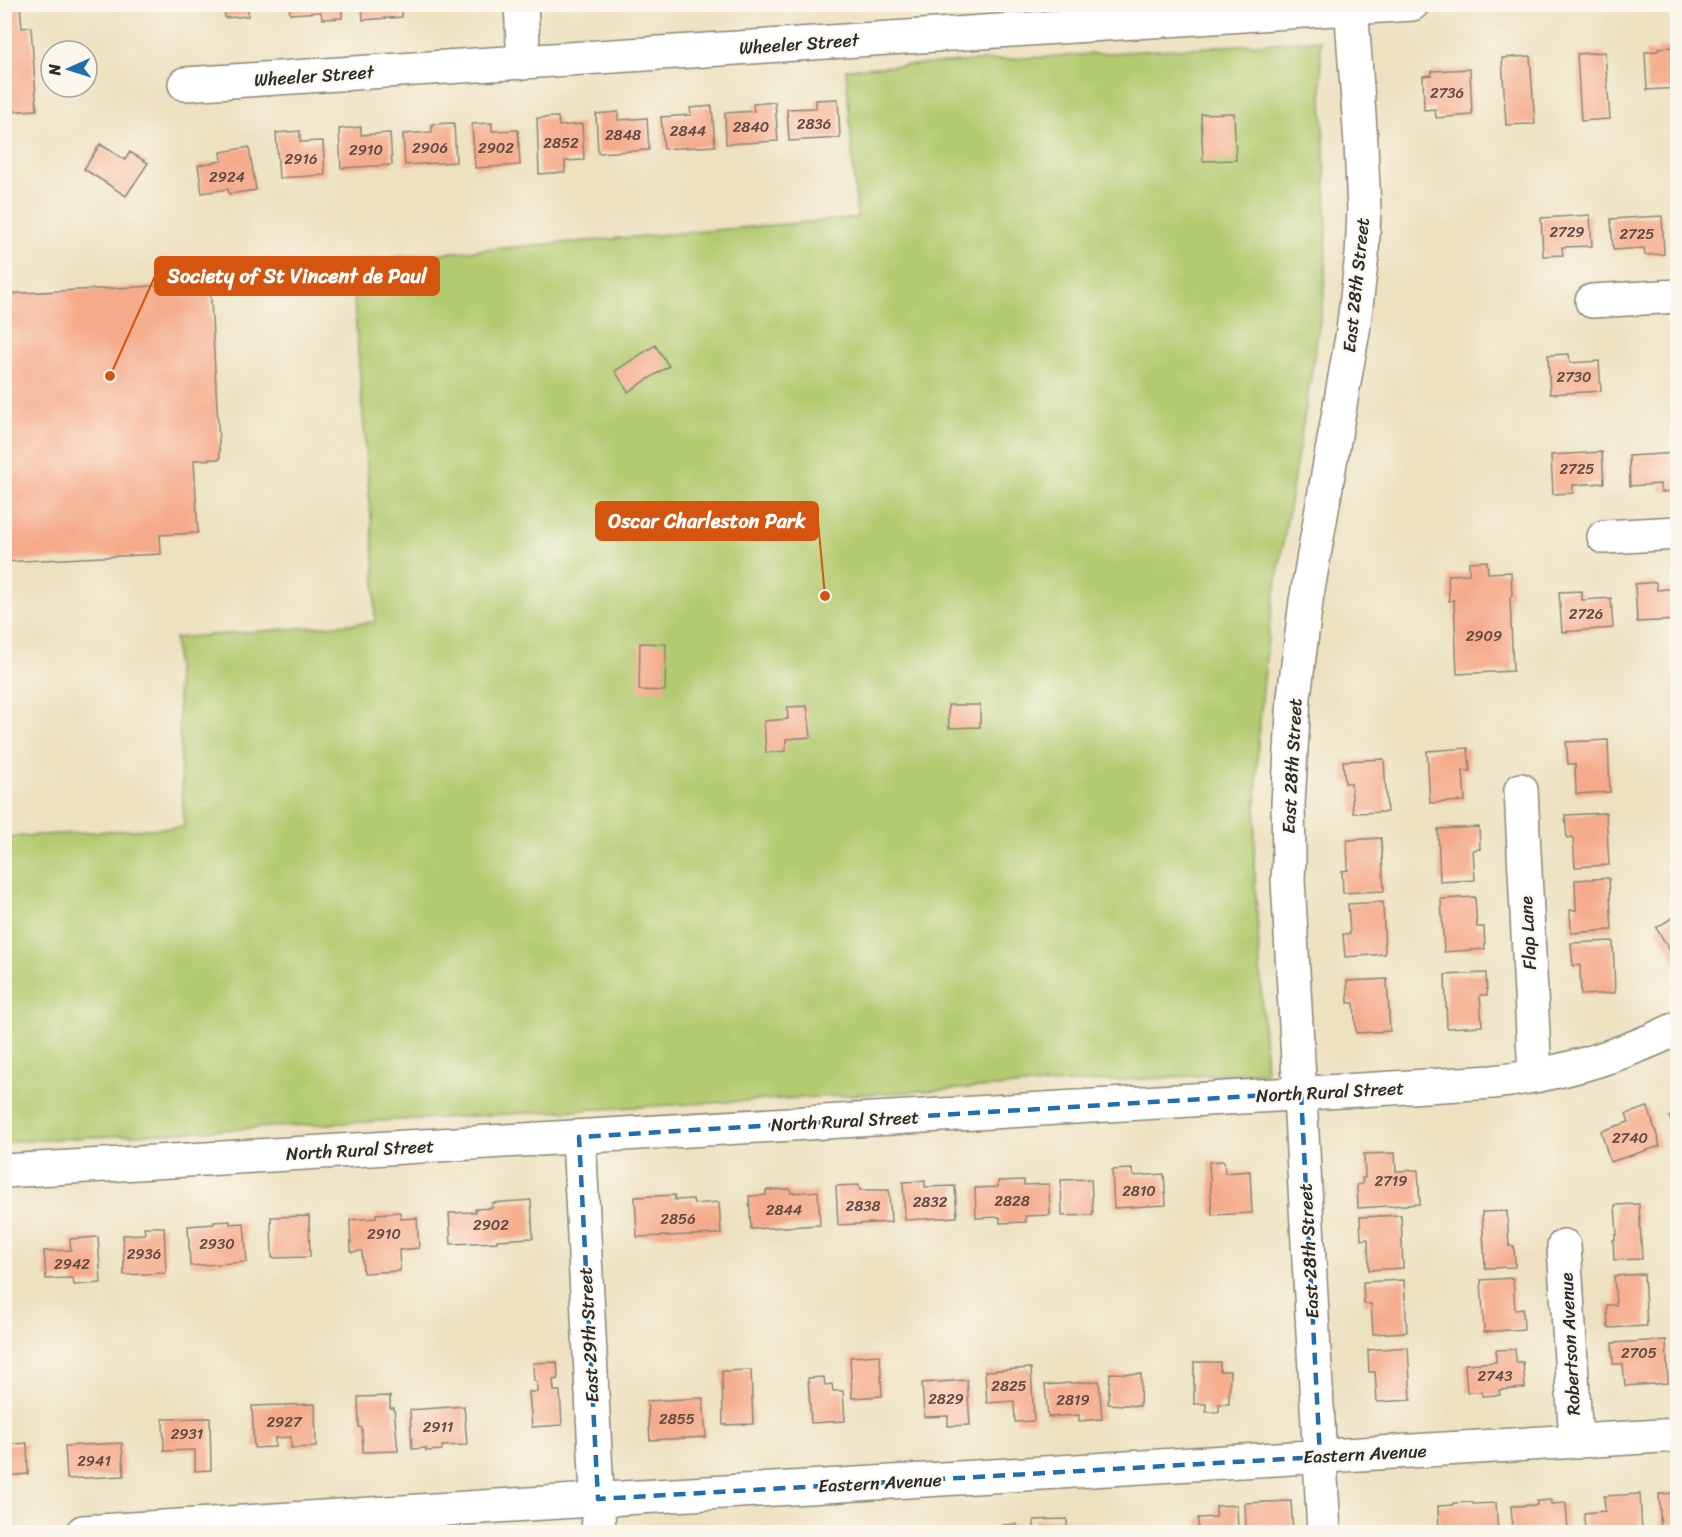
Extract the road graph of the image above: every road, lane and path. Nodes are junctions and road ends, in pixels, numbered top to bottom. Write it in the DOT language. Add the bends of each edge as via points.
graph roads {
  1 [pos="521,4"];
  2 [pos="1412,4"];
  3 [pos="1351,6"];
  4 [pos="524,63"];
  5 [pos="185,84"];
  6 [pos="1677,296"];
  7 [pos="1592,301"];
  8 [pos="1677,533"];
  9 [pos="1604,537"];
  10 [pos="1521,790"];
  11 [pos="1677,1028"];
  12 [pos="1535,1076"];
  13 [pos="1301,1093"];
  14 [pos="579,1137"];
  15 [pos="4,1171"];
  16 [pos="1564,1246"];
  17 [pos="1677,1435"];
  18 [pos="1576,1442"];
  19 [pos="1320,1456"];
  20 [pos="597,1499"];
  21 [pos="83,1533"];
  22 [pos="599,1533"];
  23 [pos="1324,1533"];
  1 -- 4 [label="street"];
  2 -- 3 [label="street, Wheeler Street"];
  3 -- 4 [label="street, Wheeler Street"];
  3 -- 13 [label="street, East 28th Street" via="1364,211 1362,255 1353,331 1305,612 1294,697 1288,805 1288,880"];
  4 -- 5 [label="street, Wheeler Street"];
  6 -- 7 [label="street"];
  8 -- 9 [label="street"];
  10 -- 12 [label="street, Flap Lane"];
  11 -- 12 [label="street, North Rural Street" via="1611,1057"];
  12 -- 13 [label="street, North Rural Street" via="1481,1083"];
  13 -- 14 [label="street, North Rural Street"];
  13 -- 19 [label="street, East 28th Street"];
  14 -- 15 [label="street, North Rural Street"];
  14 -- 20 [label="street, East 29th Street"];
  16 -- 18 [label="street, Robertson Avenue"];
  17 -- 18 [label="street, Eastern Avenue"];
  18 -- 19 [label="street, Eastern Avenue"];
  19 -- 20 [label="street, Eastern Avenue"];
  19 -- 23 [label="street, East 28th Street"];
  20 -- 21 [label="street, Eastern Avenue"];
  20 -- 22 [label="street, East 29th Street"];
}
